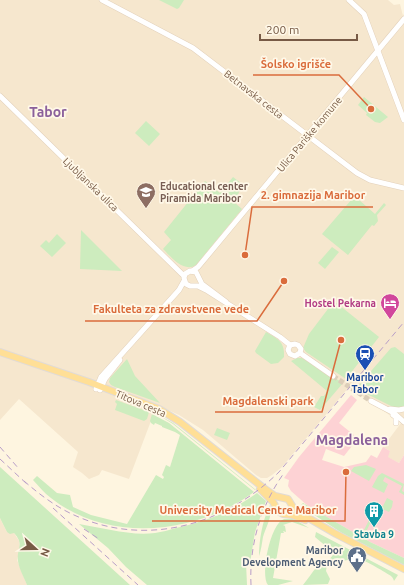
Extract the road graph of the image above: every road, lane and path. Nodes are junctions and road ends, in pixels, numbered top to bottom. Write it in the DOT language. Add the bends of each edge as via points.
graph roads {
  1 [pos="102,0"];
  2 [pos="349,0"];
  3 [pos="404,19"];
  4 [pos="378,50"];
  5 [pos="0,96"];
  6 [pos="404,120"];
  7 [pos="308,136"];
  8 [pos="404,188"];
  9 [pos="240,217"];
  10 [pos="162,254"];
  11 [pos="190,272"];
  12 [pos="183,276"];
  13 [pos="199,278"];
  14 [pos="192,286"];
  15 [pos="202,286"];
  16 [pos="290,345"];
  17 [pos="0,352"];
  18 [pos="300,353"];
  19 [pos="0,356"];
  20 [pos="333,376"];
  21 [pos="98,388"];
  22 [pos="371,401"];
  23 [pos="379,406"];
  24 [pos="403,410"];
  25 [pos="399,417"];
  26 [pos="404,422"];
  27 [pos="396,423"];
  28 [pos="263,490"];
  29 [pos="276,501"];
  30 [pos="293,510"];
  31 [pos="306,518"];
  32 [pos="404,569"];
  33 [pos="404,572"];
  1 -- 7 [label="street, Betnavska cesta" via="193,48"];
  2 -- 4 [label="street" via="362,11"];
  3 -- 4 [label="street, Ulica Pariške komune"];
  4 -- 6 [label="street"];
  4 -- 7 [label="street, Ulica Pariške komune"];
  5 -- 10 [label="street, Ljubljanska ulica"];
  7 -- 8 [label="street, Betnavska cesta" via="363,177"];
  7 -- 9 [label="street, Ulica Pariške komune"];
  9 -- 11 [label="street, Ulica Pariške komune" via="198,267"];
  9 -- 13 [label="street, Ulica Pariške komune" via="203,265"];
  10 -- 11 [label="street" via="182,270"];
  10 -- 12 [label="street, Ljubljanska ulica"];
  11 -- 12 [label="street"];
  11 -- 13 [label="street" via="196,272"];
  12 -- 14 [label="street" via="186,284"];
  12 -- 21 [label="street" via="181,287 102,375"];
  13 -- 14 [label="street" via="198,283"];
  13 -- 15 [label="street"];
  14 -- 15 [label="street"];
  14 -- 21 [label="street" via="186,287 180,293"];
  15 -- 16 [label="street"];
  16 -- 18 [label="street" via="298,345"];
  16 -- 18 [label="street" via="290,354 296,356"];
  17 -- 21 [label="main road, Titova cesta"];
  18 -- 20 [label="street"];
  19 -- 21 [label="main road, Titova cesta"];
  21 -- 28 [label="main road, Titova cesta" via="168,418"];
  22 -- 23 [label="street"];
  23 -- 24 [label="street"];
  23 -- 25 [label="street"];
  23 -- 27 [label="street" via="396,417"];
  24 -- 25 [label="street"];
  25 -- 26 [label="street"];
  28 -- 29 [label="main road, Titova cesta"];
  28 -- 30 [label="main road" via="288,496 293,501"];
  29 -- 30 [label="main road" via="281,510"];
  29 -- 30 [label="main road" via="282,497 288,499"];
  30 -- 31 [label="main road"];
  30 -- 31 [label="main road"];
  31 -- 32 [label="main road"];
  31 -- 33 [label="main road" via="336,538"];
}
